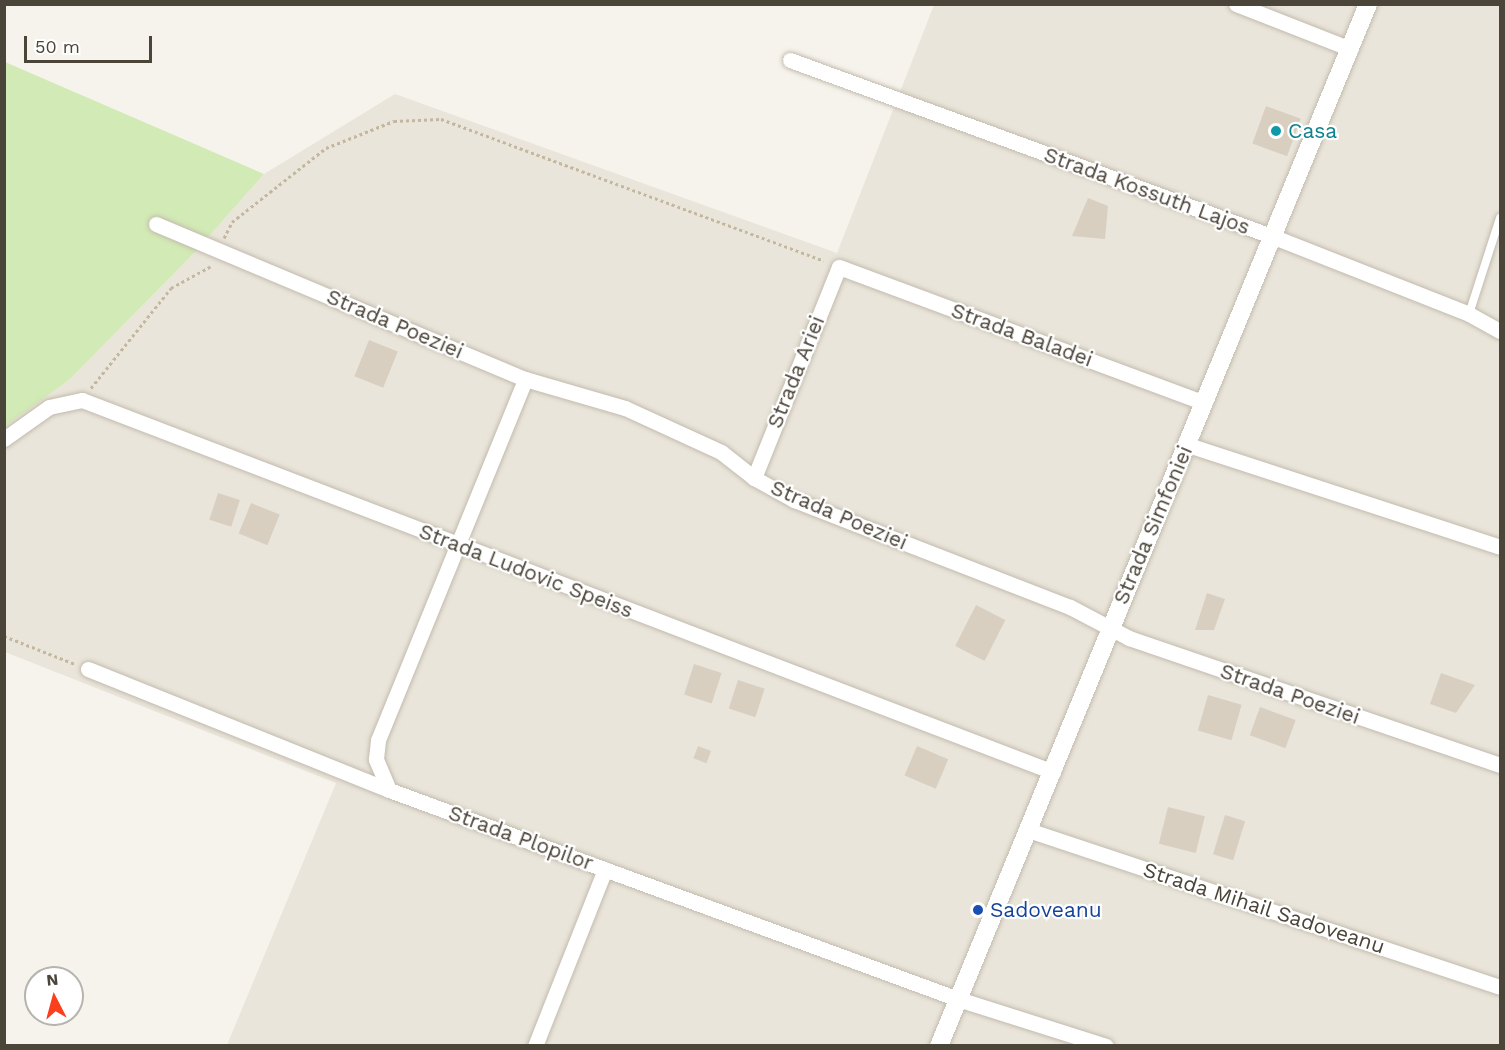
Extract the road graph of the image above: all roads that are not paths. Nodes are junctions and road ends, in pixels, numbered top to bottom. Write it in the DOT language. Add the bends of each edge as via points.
graph roads {
  1 [pos="1236,4"];
  2 [pos="1368,4"];
  3 [pos="1351,49"];
  4 [pos="790,60"];
  5 [pos="1500,218"];
  6 [pos="156,224"];
  7 [pos="1274,237"];
  8 [pos="838,267"];
  9 [pos="1469,314"];
  10 [pos="1500,330"];
  11 [pos="525,379"];
  12 [pos="1205,403"];
  13 [pos="4,439"];
  14 [pos="1188,445"];
  15 [pos="754,478"];
  16 [pos="459,546"];
  17 [pos="1500,547"];
  18 [pos="1109,627"];
  19 [pos="88,669"];
  20 [pos="1500,765"];
  21 [pos="1053,772"];
  22 [pos="388,790"];
  23 [pos="1028,830"];
  24 [pos="605,869"];
  25 [pos="1500,987"];
  26 [pos="957,999"];
  27 [pos="534,1046"];
  28 [pos="939,1046"];
  29 [pos="1106,1046"];
  1 -- 3 [label="street"];
  2 -- 3 [label="street, Strada Simfoniei"];
  3 -- 7 [label="street, Strada Simfoniei"];
  4 -- 7 [label="street, Strada Kossuth Lajos"];
  5 -- 9 [label="lane"];
  6 -- 11 [label="street, Strada Poeziei"];
  7 -- 9 [label="street, Strada Kossuth Lajos"];
  7 -- 12 [label="street, Strada Simfoniei"];
  8 -- 12 [label="street, Strada Baladei"];
  8 -- 15 [label="street, Strada Ariei"];
  9 -- 10 [label="street, Strada Kossuth Lajos"];
  11 -- 15 [label="street, Strada Poeziei" via="625,408 722,452"];
  11 -- 16 [label="street"];
  12 -- 14 [label="street, Strada Simfoniei"];
  13 -- 16 [label="street, Strada Ludovic Speiss" via="49,407 82,400"];
  14 -- 17 [label="street"];
  14 -- 18 [label="street, Strada Simfoniei"];
  15 -- 18 [label="street, Strada Poeziei" via="794,500 1070,607"];
  16 -- 21 [label="street, Strada Ludovic Speiss"];
  16 -- 22 [label="street" via="378,740 376,759"];
  18 -- 20 [label="street, Strada Poeziei" via="1129,638"];
  18 -- 21 [label="street, Strada Simfoniei"];
  19 -- 22 [label="street, Strada Plopilor"];
  21 -- 23 [label="street, Strada Simfoniei"];
  22 -- 24 [label="street, Strada Plopilor"];
  23 -- 25 [label="street, Strada Mihail Sadoveanu"];
  23 -- 26 [label="street, Strada Simfoniei"];
  24 -- 26 [label="street, Strada Plopilor"];
  24 -- 27 [label="street"];
  26 -- 28 [label="street, Strada Simfoniei"];
  26 -- 29 [label="street, Strada Plopilor"];
}
